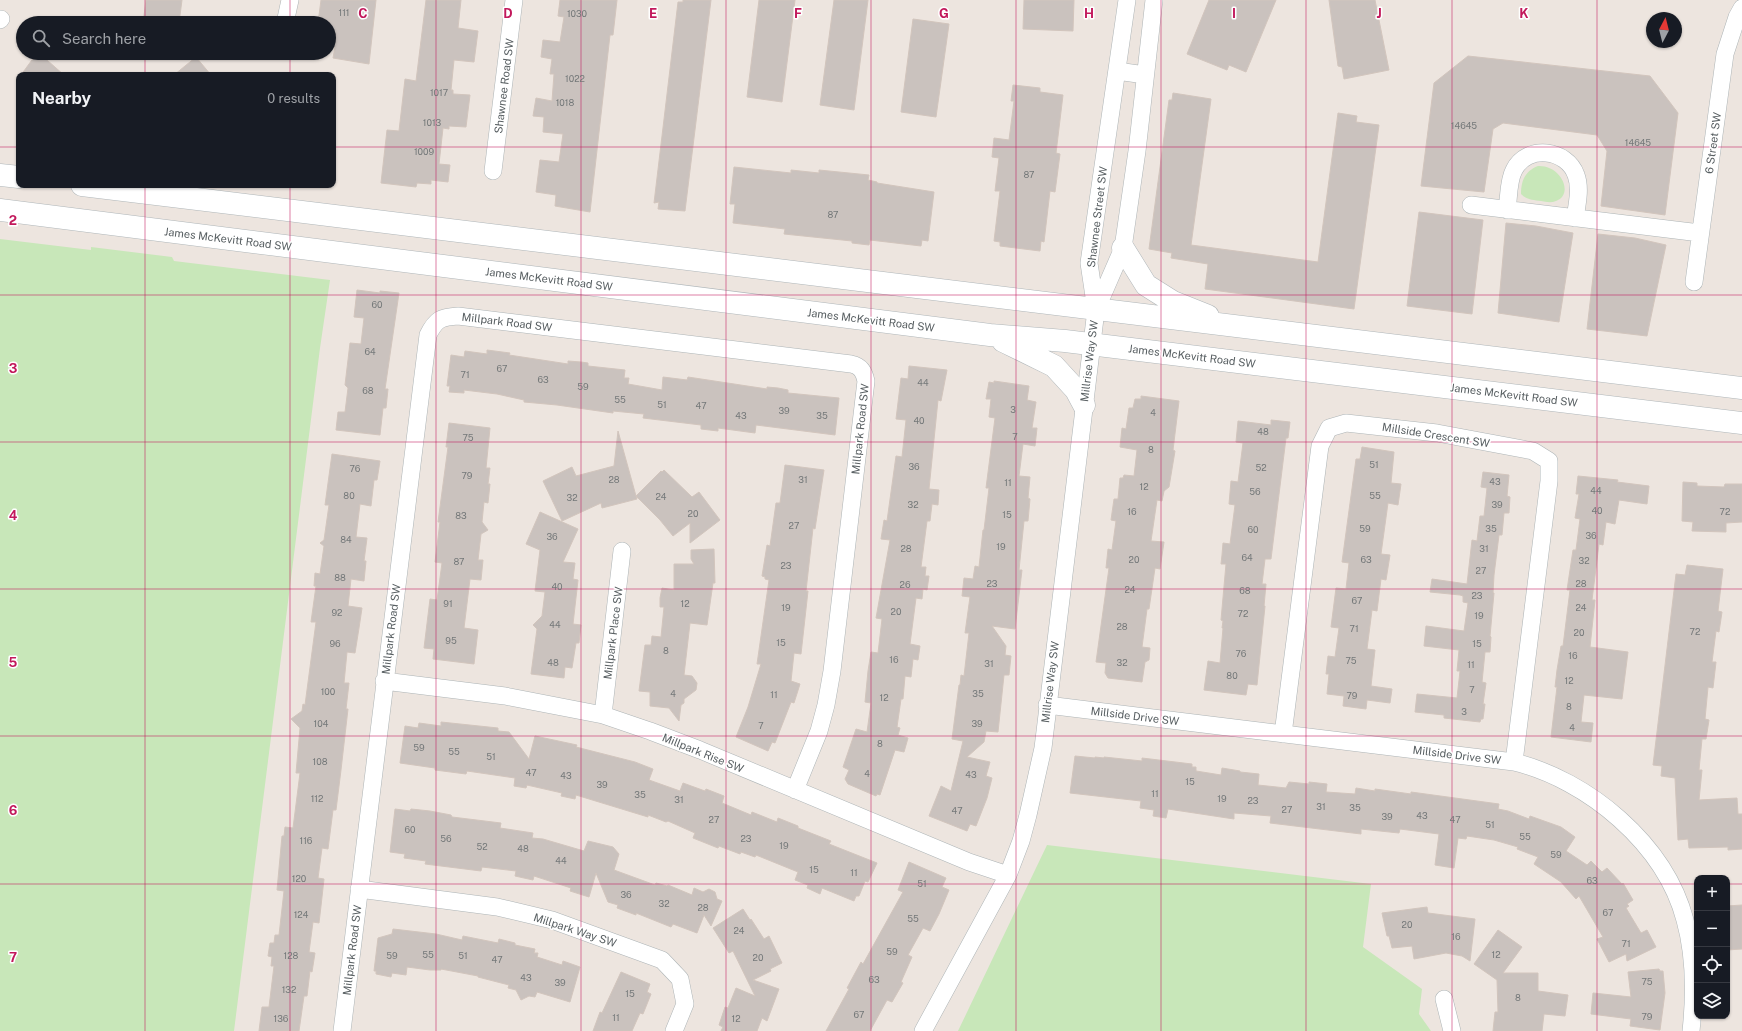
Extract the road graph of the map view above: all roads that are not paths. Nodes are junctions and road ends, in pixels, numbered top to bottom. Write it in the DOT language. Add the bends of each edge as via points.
graph roads {
  1 [pos="290,0"];
  2 [pos="514,0"];
  3 [pos="1127,0"];
  4 [pos="1154,0"];
  5 [pos="1742,8"];
  6 [pos="287,16"];
  7 [pos="1117,71"];
  8 [pos="1145,75"];
  9 [pos="493,171"];
  10 [pos="0,175"];
  11 [pos="16,177"];
  12 [pos="106,188"];
  13 [pos="1471,205"];
  14 [pos="0,210"];
  15 [pos="1507,210"];
  16 [pos="1575,218"];
  17 [pos="1700,233"];
  18 [pos="1123,248"];
  19 [pos="1694,282"];
  20 [pos="1096,310"];
  21 [pos="1233,327"];
  22 [pos="990,335"];
  23 [pos="1092,344"];
  24 [pos="1742,388"];
  25 [pos="1084,405"];
  26 [pos="1742,423"];
  27 [pos="622,551"];
  28 [pos="384,681"];
  29 [pos="1047,705"];
  30 [pos="603,716"];
  31 [pos="1283,734"];
  32 [pos="1514,762"];
  33 [pos="794,790"];
  34 [pos="1008,875"];
  35 [pos="359,889"];
  36 [pos="1444,999"];
  37 [pos="342,1031"];
  38 [pos="674,1031"];
  39 [pos="923,1031"];
  40 [pos="1452,1031"];
  41 [pos="1691,1031"];
  1 -- 6 [label="street"];
  2 -- 9 [label="street, Shawnee Road SW"];
  3 -- 7 [label="street, Shawnee Street SW"];
  4 -- 8 [label="street, Shawnee Street SW"];
  5 -- 17 [label="street, 6 Street SW" via="1725,54"];
  7 -- 8 [label="street"];
  7 -- 20 [label="street, Shawnee Street SW" via="1089,263"];
  8 -- 18 [label="street, Shawnee Street SW"];
  10 -- 11 [label="main road"];
  12 -- 20 [label="main road"];
  13 -- 15 [label="street"];
  14 -- 22 [label="main road, James McKevitt Road SW"];
  15 -- 16 [label="street"];
  15 -- 16 [label="street" via="1512,176 1517,166 1530,155 1548,153 1568,162 1577,177"];
  16 -- 17 [label="street"];
  17 -- 19 [label="street, 6 Street SW"];
  18 -- 20 [label="street, Shawnee Street SW"];
  18 -- 21 [label="main road" via="1146,285 1173,302"];
  20 -- 21 [label="main road"];
  20 -- 23 [label="street, Millrise Way SW"];
  21 -- 24 [label="main road"];
  22 -- 23 [label="main road, James McKevitt Road SW"];
  22 -- 25 [label="main road" via="1054,366 1076,390"];
  23 -- 25 [label="street, Millrise Way SW"];
  23 -- 26 [label="main road, James McKevitt Road SW"];
  25 -- 29 [label="street, Millrise Way SW"];
  27 -- 30 [label="street, Millpark Place SW"];
  28 -- 30 [label="street, Millpark Rise SW" via="505,696"];
  28 -- 33 [label="street, Millpark Road SW" via="428,335 436,321 458,316 857,365 866,381 832,671 819,731"];
  28 -- 35 [label="street, Millpark Road SW"];
  29 -- 31 [label="street, Millside Drive SW"];
  29 -- 34 [label="street, Millrise Way SW" via="1043,748 1036,783 1021,841"];
  30 -- 33 [label="street, Millpark Rise SW" via="700,750"];
  31 -- 32 [label="street, Millside Drive SW"];
  31 -- 32 [label="street, Millside Crescent SW" via="1320,446 1325,434 1329,428 1346,423 1437,433 1533,451 1549,461 1549,480"];
  32 -- 41 [label="street, Millside Drive SW" via="1554,776 1591,797 1620,820 1656,858 1678,898 1686,920 1694,978"];
  33 -- 34 [label="street, Millpark Rise SW" via="969,862"];
  34 -- 39 [label="street, Millrise Way SW"];
  35 -- 37 [label="street, Millpark Road SW"];
  35 -- 38 [label="street, Millpark Way SW" via="511,910 552,920 662,960 680,979 685,1004"];
  36 -- 40 [label="street"];
}
